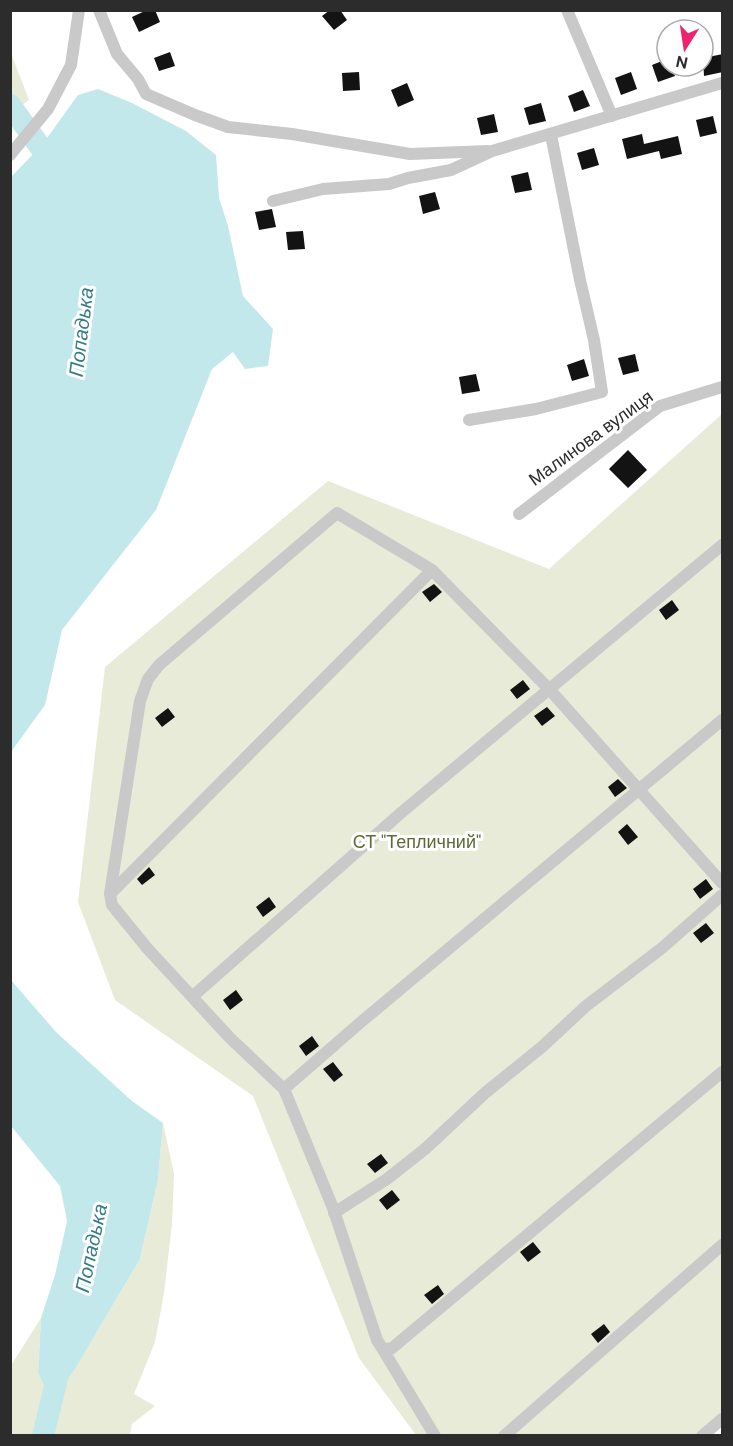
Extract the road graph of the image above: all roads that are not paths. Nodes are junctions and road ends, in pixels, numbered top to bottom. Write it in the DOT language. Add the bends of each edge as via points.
graph roads {
  1 [pos="79,10"];
  2 [pos="99,10"];
  3 [pos="567,10"];
  4 [pos="723,83"];
  5 [pos="612,116"];
  6 [pos="551,135"];
  7 [pos="492,152"];
  8 [pos="10,155"];
  9 [pos="273,201"];
  10 [pos="723,387"];
  11 [pos="469,420"];
  12 [pos="519,514"];
  13 [pos="723,545"];
  14 [pos="432,570"];
  15 [pos="550,690"];
  16 [pos="723,720"];
  17 [pos="640,790"];
  18 [pos="723,883"];
  19 [pos="110,894"];
  20 [pos="723,895"];
  21 [pos="192,997"];
  22 [pos="723,1072"];
  23 [pos="284,1089"];
  24 [pos="334,1213"];
  25 [pos="723,1245"];
  26 [pos="382,1348"];
  27 [pos="723,1419"];
  28 [pos="435,1436"];
  29 [pos="504,1436"];
  30 [pos="702,1436"];
  1 -- 8 [label="street" via="71,65 48,109"];
  2 -- 7 [label="street" via="117,54 146,94 174,108 228,127 410,154"];
  3 -- 5 [label="street"];
  4 -- 5 [label="street"];
  5 -- 6 [label="street"];
  6 -- 7 [label="street"];
  6 -- 11 [label="street" via="602,392 536,409"];
  7 -- 9 [label="street" via="451,170 389,184 323,189"];
  10 -- 12 [label="street, Малинова вулиця" via="660,406"];
  13 -- 15 [label="street"];
  14 -- 15 [label="street"];
  14 -- 19 [label="street"];
  14 -- 19 [label="street" via="337,513 159,665 148,679 140,701"];
  15 -- 17 [label="street"];
  15 -- 21 [label="street" via="402,812"];
  16 -- 17 [label="street"];
  17 -- 18 [label="street"];
  17 -- 23 [label="street"];
  19 -- 21 [label="street" via="119,916"];
  20 -- 24 [label="street" via="586,1006 425,1149"];
  21 -- 23 [label="street"];
  22 -- 26 [label="street" via="391,1349"];
  23 -- 24 [label="street"];
  24 -- 26 [label="street"];
  25 -- 29 [label="street"];
  26 -- 28 [label="street"];
  27 -- 30 [label="street"];
}
